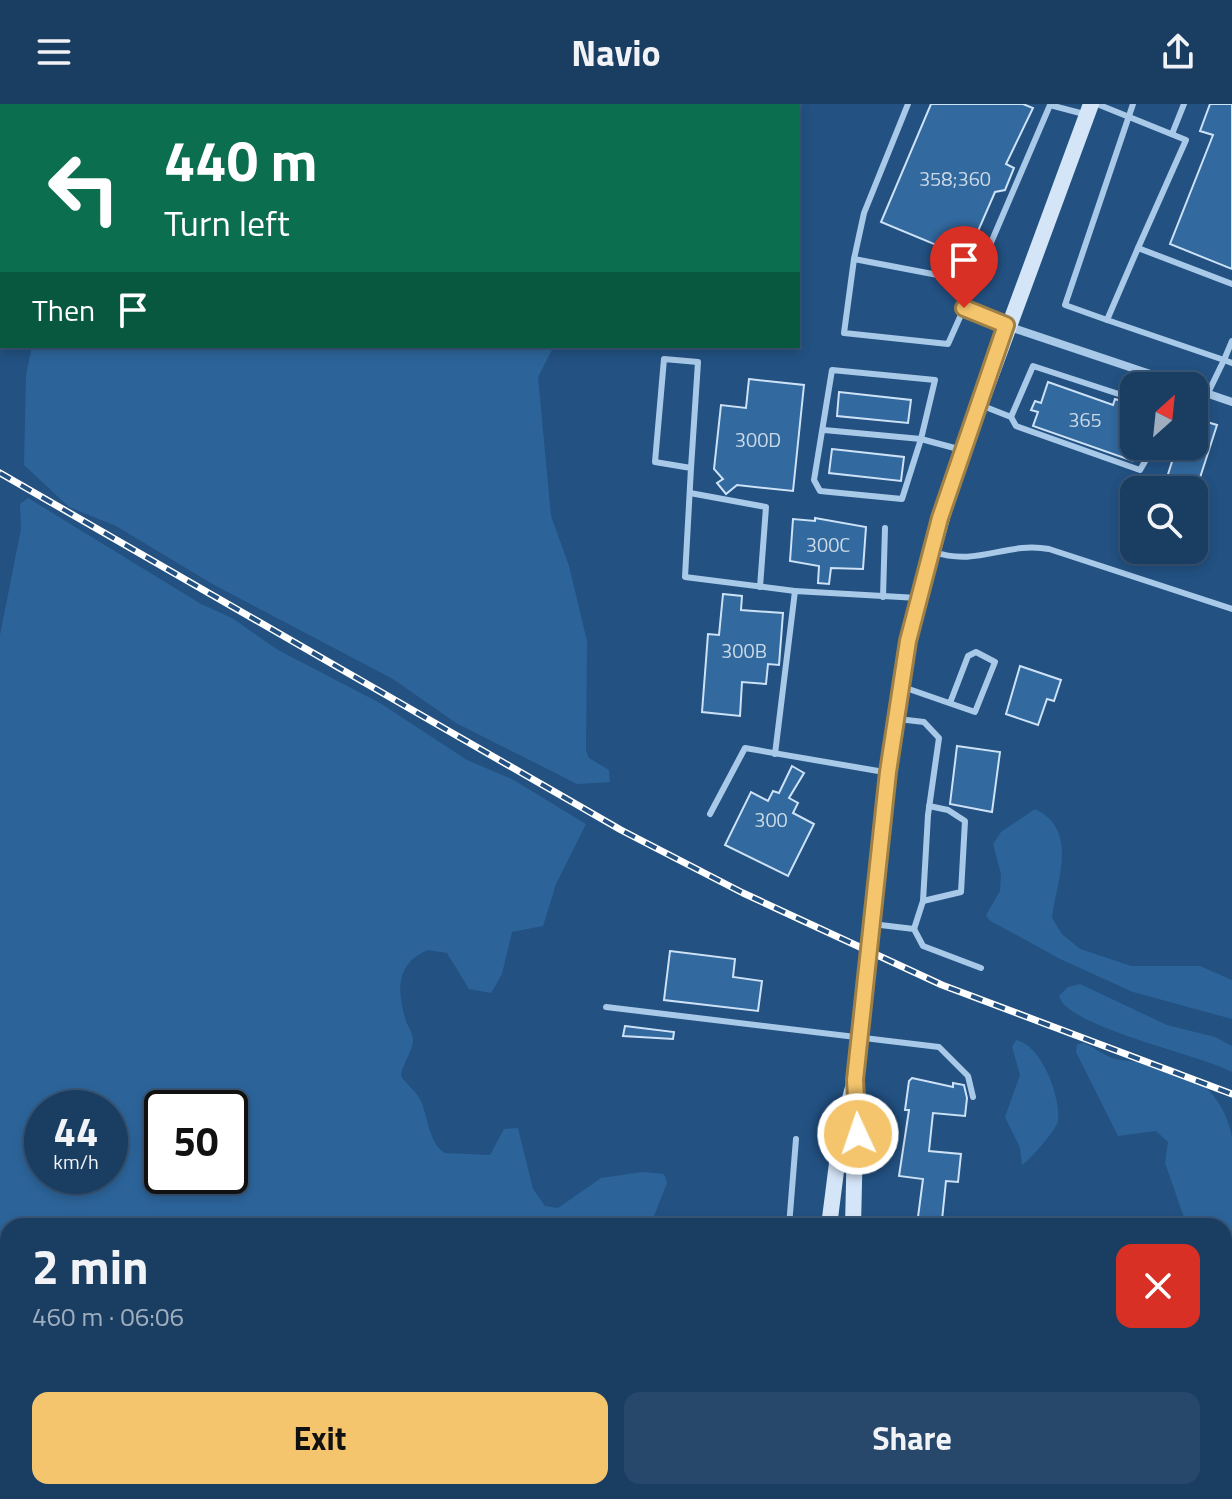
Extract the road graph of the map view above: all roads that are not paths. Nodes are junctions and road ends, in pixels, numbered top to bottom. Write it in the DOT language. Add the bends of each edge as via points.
graph roads {
  1 [pos="908,104"];
  2 [pos="1133,104"];
  3 [pos="1184,104"];
  4 [pos="1048,105"];
  5 [pos="1092,108"];
  6 [pos="1128,116"];
  7 [pos="1172,134"];
  8 [pos="1138,248"];
  9 [pos="854,259"];
  10 [pos="964,280"];
  11 [pos="1232,284"];
  12 [pos="964,308"];
  13 [pos="1107,320"];
  14 [pos="1006,325"];
  15 [pos="1232,341"];
  16 [pos="1224,360"];
  17 [pos="1232,363"];
  18 [pos="1145,372"];
  19 [pos="1208,393"];
  20 [pos="1120,394"];
  21 [pos="1232,402"];
  22 [pos="979,405"];
  23 [pos="1011,417"];
  24 [pos="824,430"];
  25 [pos="921,439"];
  26 [pos="962,450"];
  27 [pos="1146,460"];
  28 [pos="691,468"];
  29 [pos="690,493"];
  30 [pos="885,528"];
  31 [pos="930,551"];
  32 [pos="760,587"];
  33 [pos="795,591"];
  34 [pos="883,597"];
  35 [pos="918,598"];
  36 [pos="1232,609"];
  37 [pos="899,686"];
  38 [pos="950,703"];
  39 [pos="895,719"];
  40 [pos="775,754"];
  41 [pos="888,772"];
  42 [pos="929,806"];
  43 [pos="710,814"];
  44 [pos="923,901"];
  45 [pos="872,924"];
  46 [pos="914,929"];
  47 [pos="981,968"];
  48 [pos="606,1007"];
  49 [pos="860,1039"];
  50 [pos="855,1080"];
  51 [pos="973,1097"];
  52 [pos="796,1139"];
  53 [pos="790,1218"];
  54 [pos="830,1218"];
  55 [pos="853,1218"];
  1 -- 9 [label="lane" via="864,213"];
  2 -- 6 [label="lane"];
  3 -- 7 [label="lane"];
  4 -- 5 [label="lane"];
  4 -- 10 [label="lane" via="981,266"];
  5 -- 6 [label="lane"];
  5 -- 14 [label="main road"];
  6 -- 7 [label="lane"];
  6 -- 13 [label="lane" via="1065,305"];
  7 -- 8 [label="lane" via="1186,140"];
  8 -- 11 [label="lane"];
  8 -- 13 [label="lane"];
  9 -- 10 [label="lane"];
  9 -- 12 [label="lane" via="844,333 948,344"];
  10 -- 12 [label="lane"];
  12 -- 14 [label="lane"];
  13 -- 16 [label="lane"];
  14 -- 18 [label="street"];
  14 -- 22 [label="main road"];
  15 -- 16 [label="lane"];
  16 -- 17 [label="lane"];
  16 -- 19 [label="lane"];
  19 -- 21 [label="street"];
  20 -- 23 [label="lane" via="1033,366"];
  22 -- 23 [label="lane"];
  22 -- 26 [label="main road"];
  23 -- 27 [label="lane" via="1016,426 1140,470"];
  24 -- 25 [label="lane"];
  24 -- 25 [label="lane" via="814,480 820,491 902,499"];
  24 -- 25 [label="lane" via="832,370 935,380"];
  25 -- 26 [label="lane"];
  26 -- 31 [label="main road"];
  28 -- 28 [label="lane" via="655,462 664,359 698,362"];
  28 -- 29 [label="lane"];
  29 -- 32 [label="lane" via="766,507"];
  29 -- 32 [label="lane" via="685,577"];
  30 -- 34 [label="lane"];
  31 -- 35 [label="main road"];
  31 -- 36 [label="lane" via="962,559 1021,546 1049,549"];
  32 -- 33 [label="lane"];
  33 -- 34 [label="lane"];
  33 -- 40 [label="lane"];
  34 -- 35 [label="lane"];
  35 -- 37 [label="main road"];
  37 -- 38 [label="lane"];
  37 -- 39 [label="main road"];
  38 -- 38 [label="lane" via="967,712 978,709 993,659 976,652 968,656"];
  39 -- 41 [label="main road"];
  39 -- 42 [label="lane" via="924,722 939,738"];
  40 -- 41 [label="lane"];
  40 -- 43 [label="lane" via="745,748"];
  41 -- 45 [label="main road"];
  42 -- 44 [label="lane"];
  42 -- 44 [label="lane" via="965,821 961,892"];
  44 -- 46 [label="lane"];
  45 -- 46 [label="lane"];
  45 -- 49 [label="main road"];
  46 -- 47 [label="lane" via="923,946"];
  48 -- 49 [label="lane"];
  49 -- 50 [label="main road"];
  49 -- 51 [label="lane" via="943,1049 972,1081"];
  50 -- 54 [label="main road" via="841,1132"];
  50 -- 55 [label="main road"];
  52 -- 53 [label="lane"];
}
